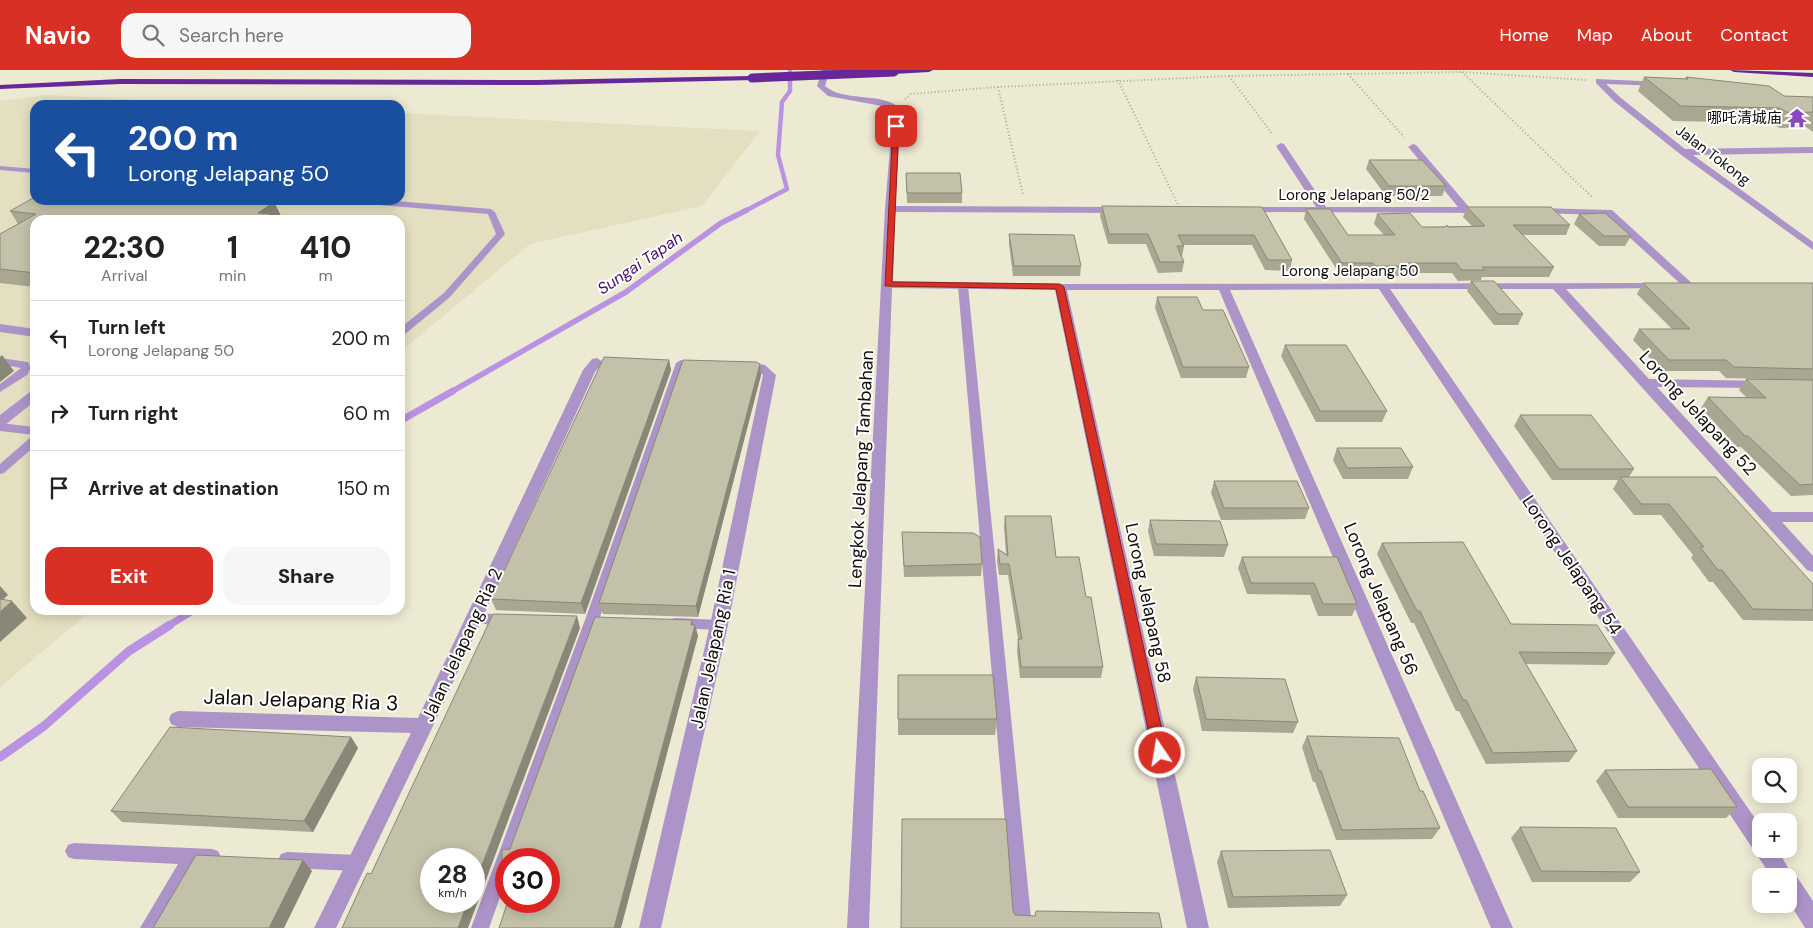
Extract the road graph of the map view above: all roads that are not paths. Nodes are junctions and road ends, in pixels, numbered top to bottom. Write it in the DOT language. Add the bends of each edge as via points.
graph roads {
  1 [pos="826,70"];
  2 [pos="929,70"];
  3 [pos="1734,70"];
  4 [pos="1757,70"];
  5 [pos="1813,75"];
  6 [pos="1667,84"];
  7 [pos="0,87"];
  8 [pos="1281,146"];
  9 [pos="1414,147"];
  10 [pos="1813,150"];
  11 [pos="1683,152"];
  12 [pos="0,168"];
  13 [pos="30,171"];
  14 [pos="405,204"];
  15 [pos="890,209"];
  16 [pos="1465,209"];
  17 [pos="1132,210"];
  18 [pos="1237,210"];
  19 [pos="1323,210"];
  20 [pos="1493,210"];
  21 [pos="1522,210"];
  22 [pos="1813,247"];
  23 [pos="888,284"];
  24 [pos="1556,285"];
  25 [pos="963,286"];
  26 [pos="1223,286"];
  27 [pos="1382,286"];
  28 [pos="1060,287"];
  29 [pos="0,328"];
  30 [pos="405,329"];
  31 [pos="30,331"];
  32 [pos="0,361"];
  33 [pos="597,362"];
  34 [pos="686,363"];
  35 [pos="729,365"];
  36 [pos="1645,383"];
  37 [pos="1774,384"];
  38 [pos="0,389"];
  39 [pos="30,400"];
  40 [pos="0,422"];
  41 [pos="0,427"];
  42 [pos="30,430"];
  43 [pos="30,444"];
  44 [pos="0,470"];
  45 [pos="1769,517"];
  46 [pos="1813,517"];
  47 [pos="1813,566"];
  48 [pos="475,618"];
  49 [pos="524,619"];
  50 [pos="573,620"];
  51 [pos="597,621"];
  52 [pos="660,623"];
  53 [pos="719,625"];
  54 [pos="178,719"];
  55 [pos="424,726"];
  56 [pos="1752,831"];
  57 [pos="74,851"];
  58 [pos="192,856"];
  59 [pos="231,858"];
  60 [pos="270,859"];
  61 [pos="357,863"];
  62 [pos="1797,896"];
  63 [pos="1813,920"];
  64 [pos="148,928"];
  65 [pos="325,928"];
  66 [pos="480,928"];
  67 [pos="650,928"];
  68 [pos="858,928"];
  69 [pos="1023,928"];
  70 [pos="1198,928"];
  71 [pos="1502,928"];
  1 -- 15 [label="street, Lengkok Jelapang Tambahan" via="821,86 823,90 897,109"];
  2 -- 7 [label="highway, bridge" via="619,82 118,81"];
  3 -- 4 [label="highway"];
  4 -- 5 [label="highway"];
  6 -- 11 [label="street, Jalan Tokong" via="1599,81"];
  8 -- 19 [label="street"];
  9 -- 16 [label="street"];
  10 -- 11 [label="street"];
  11 -- 22 [label="street, Jalan Tokong"];
  12 -- 13 [label="lane"];
  14 -- 30 [label="lane" via="492,212 501,234 447,295"];
  15 -- 17 [label="street"];
  15 -- 23 [label="street, Lengkok Jelapang Tambahan"];
  16 -- 19 [label="street, Lorong Jelapang 50/2"];
  16 -- 20 [label="street, Lorong Jelapang 50/2"];
  18 -- 19 [label="street, Lorong Jelapang 50/2"];
  21 -- 24 [label="street, Lorong Jelapang 50" via="1608,212 1694,286"];
  23 -- 25 [label="street, Lorong Jelapang 50"];
  23 -- 68 [label="street, Lengkok Jelapang Tambahan"];
  24 -- 27 [label="street, Lorong Jelapang 50"];
  24 -- 36 [label="street, Lorong Jelapang 52"];
  25 -- 28 [label="street, Lorong Jelapang 50"];
  25 -- 69 [label="lane"];
  26 -- 27 [label="street, Lorong Jelapang 50"];
  26 -- 28 [label="street, Lorong Jelapang 50"];
  26 -- 71 [label="street, Lorong Jelapang 56"];
  27 -- 56 [label="street, Lorong Jelapang 54"];
  28 -- 70 [label="street, Lorong Jelapang 58"];
  29 -- 31 [label="street"];
  32 -- 38 [label="lane" via="24,364 26,368 24,373"];
  33 -- 48 [label="street, Jalan Jelapang Ria 2" via="589,370"];
  34 -- 51 [label="lane"];
  35 -- 53 [label="street, Jalan Jelapang Ria 1" via="758,366 770,375"];
  36 -- 37 [label="street"];
  36 -- 45 [label="street, Lorong Jelapang 52"];
  39 -- 40 [label="street"];
  41 -- 42 [label="lane"];
  43 -- 44 [label="lane"];
  45 -- 46 [label="street"];
  45 -- 47 [label="street, Lorong Jelapang 52"];
  48 -- 49 [label="lane"];
  48 -- 55 [label="street, Jalan Jelapang Ria 2"];
  50 -- 51 [label="lane"];
  51 -- 66 [label="lane"];
  52 -- 53 [label="lane"];
  53 -- 67 [label="street, Jalan Jelapang Ria 1"];
  54 -- 55 [label="street, Jalan Jelapang Ria 3"];
  55 -- 61 [label="street, Jalan Jelapang Ria 2"];
  57 -- 58 [label="lane"];
  58 -- 59 [label="lane"];
  58 -- 64 [label="lane"];
  60 -- 61 [label="lane"];
  61 -- 65 [label="street, Jalan Jelapang Ria 2"];
  62 -- 63 [label="street"];
}
